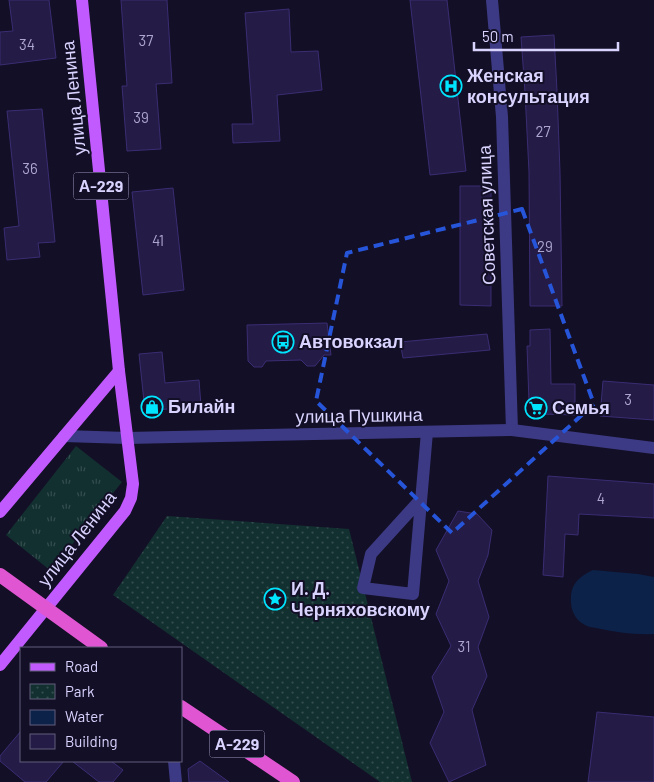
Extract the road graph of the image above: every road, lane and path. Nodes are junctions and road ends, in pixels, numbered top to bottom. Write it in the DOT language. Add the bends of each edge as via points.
graph roads {
  1 [pos="82,0"];
  2 [pos="492,0"];
  3 [pos="119,371"];
  4 [pos="512,430"];
  5 [pos="427,432"];
  6 [pos="64,436"];
  7 [pos="127,438"];
  8 [pos="654,448"];
  9 [pos="421,499"];
  10 [pos="0,512"];
  11 [pos="0,575"];
  12 [pos="46,608"];
  13 [pos="100,647"];
  14 [pos="0,665"];
  15 [pos="182,708"];
  16 [pos="174,762"];
  17 [pos="176,782"];
  18 [pos="293,782"];
  1 -- 3 [label="main road, улица Ленина / А-229"];
  2 -- 4 [label="street, Советская улица" via="502,117"];
  3 -- 6 [label="main road"];
  3 -- 7 [label="main road, улица Ленина"];
  4 -- 5 [label="street, улица Пушкина"];
  4 -- 8 [label="street, улица Пушкина"];
  5 -- 7 [label="street, улица Пушкина"];
  5 -- 9 [label="street"];
  6 -- 7 [label="street, улица Пушкина"];
  6 -- 10 [label="main road"];
  7 -- 12 [label="main road, улица Ленина" via="133,484 125,511"];
  9 -- 9 [label="street" via="413,594 363,588 371,554"];
  11 -- 12 [label="highway"];
  12 -- 13 [label="highway"];
  12 -- 14 [label="main road, улица Ленина"];
  15 -- 18 [label="highway, А-229"];
  16 -- 17 [label="street"];
}
